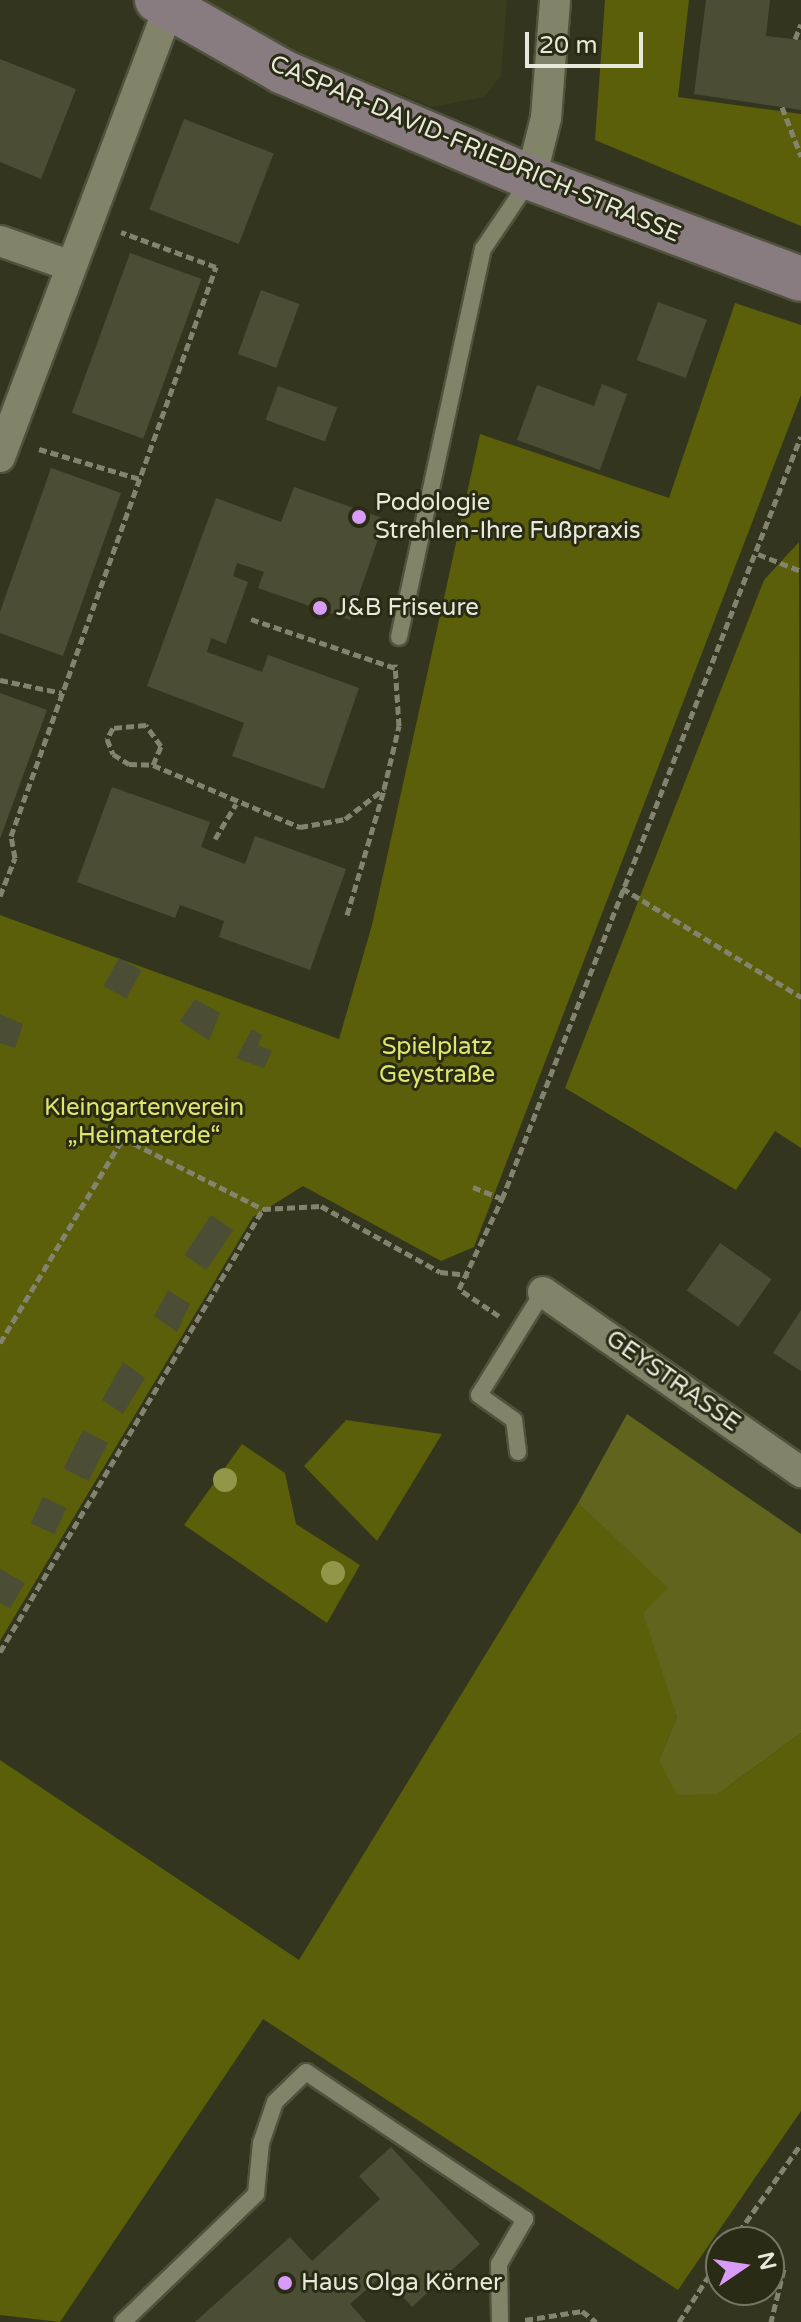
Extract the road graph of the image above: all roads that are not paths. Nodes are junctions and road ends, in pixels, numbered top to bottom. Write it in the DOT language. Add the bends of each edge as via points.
graph roads {
  1 [pos="555,0"];
  2 [pos="163,3"];
  3 [pos="531,178"];
  4 [pos="0,241"];
  5 [pos="68,265"];
  6 [pos="801,279"];
  7 [pos="4,447"];
  8 [pos="399,637"];
  9 [pos="543,1292"];
  10 [pos="518,1452"];
  11 [pos="801,1472"];
  12 [pos="123,2322"];
  13 [pos="500,2322"];
  1 -- 3 [label="street" via="546,118"];
  2 -- 3 [label="street, CASPAR-DAVID-FRIEDRICH-STRASSE" via="283,72"];
  2 -- 5 [label="street"];
  3 -- 6 [label="street, CASPAR-DAVID-FRIEDRICH-STRASSE"];
  3 -- 8 [label="lane" via="483,249"];
  4 -- 5 [label="street"];
  5 -- 7 [label="street"];
  9 -- 10 [label="lane" via="479,1395 514,1420"];
  9 -- 11 [label="street, GEYSTRASSE"];
  12 -- 13 [label="lane" via="256,2194 261,2143 275,2102 306,2072 525,2219 499,2264"];
}
